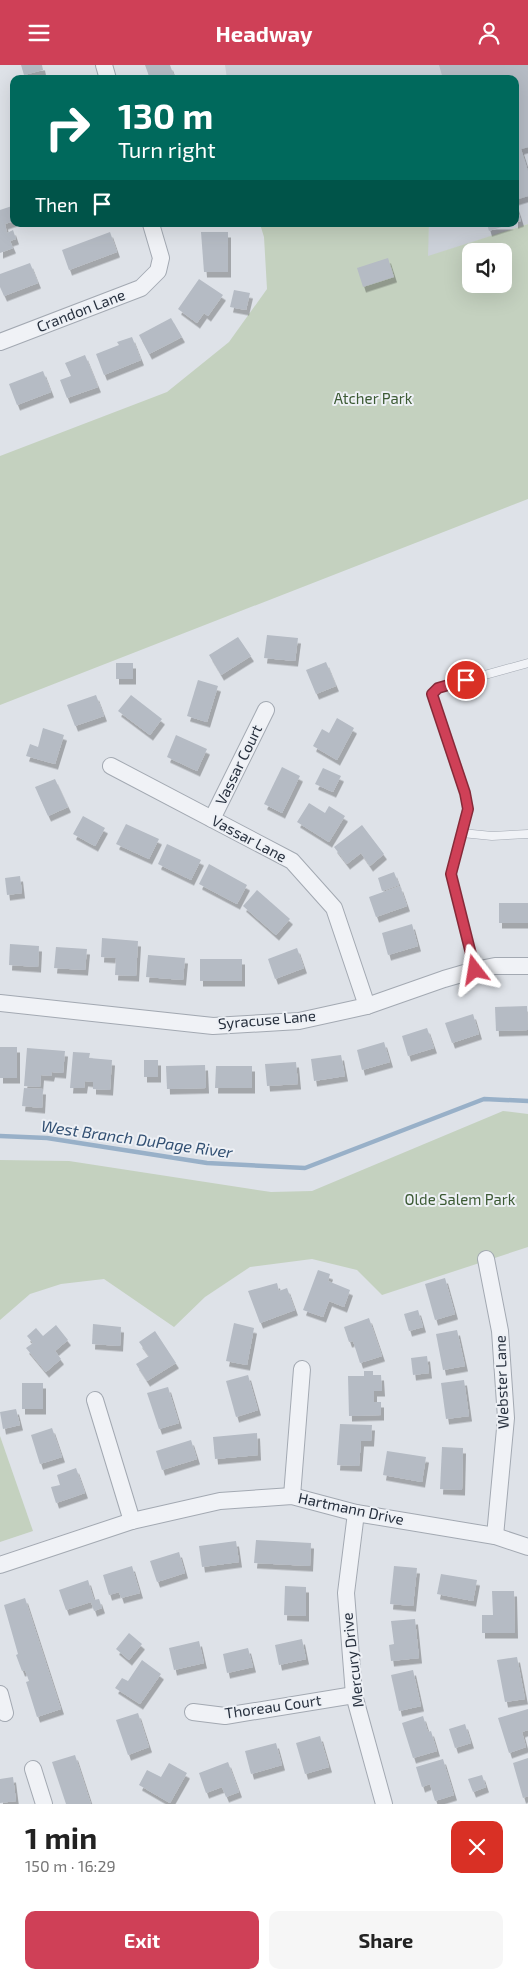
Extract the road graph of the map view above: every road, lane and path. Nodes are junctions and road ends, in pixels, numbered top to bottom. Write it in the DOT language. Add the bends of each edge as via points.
graph roads {
  1 [pos="152,227"];
  2 [pos="0,342"];
  3 [pos="528,663"];
  4 [pos="266,710"];
  5 [pos="111,766"];
  6 [pos="212,819"];
  7 [pos="462,833"];
  8 [pos="528,834"];
  9 [pos="528,966"];
  10 [pos="475,970"];
  11 [pos="0,1003"];
  12 [pos="368,1007"];
  13 [pos="486,1259"];
  14 [pos="302,1369"];
  15 [pos="95,1400"];
  16 [pos="292,1495"];
  17 [pos="356,1513"];
  18 [pos="132,1521"];
  19 [pos="495,1536"];
  20 [pos="528,1547"];
  21 [pos="0,1565"];
  22 [pos="0,1694"];
  23 [pos="354,1695"];
  24 [pos="193,1712"];
  25 [pos="5,1713"];
  26 [pos="33,1769"];
  27 [pos="44,1804"];
  28 [pos="384,1804"];
  1 -- 2 [label="street, Crandon Lane" via="161,258 158,271 140,288"];
  3 -- 7 [label="lane" via="438,688 432,694 465,793 468,809"];
  4 -- 6 [label="street, Vassar Court"];
  5 -- 6 [label="street, Vassar Lane"];
  6 -- 12 [label="street, Vassar Lane" via="292,861 334,908"];
  7 -- 8 [label="lane" via="492,836"];
  7 -- 10 [label="lane" via="451,874"];
  9 -- 10 [label="street, Syracuse Lane"];
  10 -- 12 [label="street, Syracuse Lane"];
  11 -- 12 [label="street, Syracuse Lane" via="213,1025 299,1021"];
  13 -- 19 [label="street, Webster Lane" via="500,1331 506,1418"];
  14 -- 16 [label="street"];
  15 -- 18 [label="street"];
  16 -- 17 [label="street, Hartmann Drive"];
  16 -- 18 [label="street, Hartmann Drive" via="220,1501"];
  17 -- 19 [label="street, Hartmann Drive"];
  17 -- 23 [label="street, Mercury Drive" via="346,1593"];
  18 -- 21 [label="street, Hartmann Drive"];
  19 -- 20 [label="street, Hartmann Drive"];
  22 -- 25 [label="street"];
  23 -- 24 [label="street, Thoreau Court" via="225,1716"];
  23 -- 28 [label="street, Mercury Drive"];
  26 -- 27 [label="street"];
}
